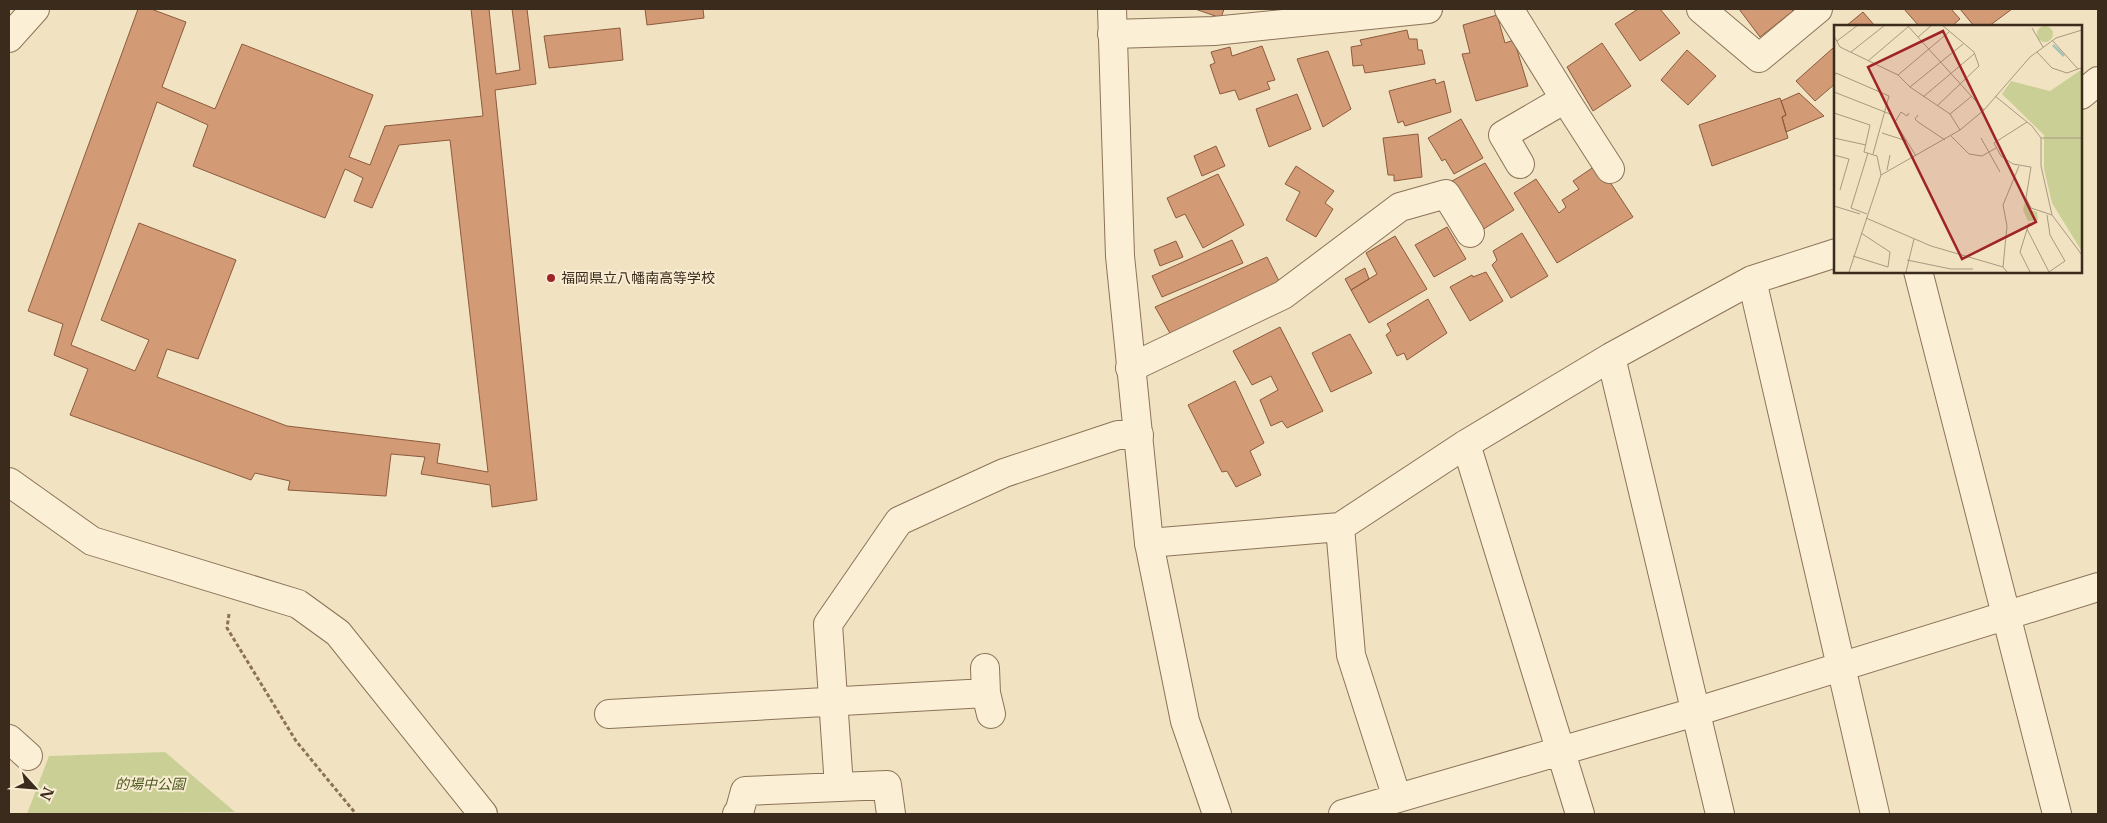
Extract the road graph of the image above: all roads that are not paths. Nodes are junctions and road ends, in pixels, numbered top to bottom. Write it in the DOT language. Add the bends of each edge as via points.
graph roads {
  1 [pos="35,9"];
  2 [pos="1428,9"];
  3 [pos="1509,9"];
  4 [pos="1701,9"];
  5 [pos="1818,9"];
  6 [pos="1295,16"];
  7 [pos="1112,22"];
  8 [pos="9,38"];
  9 [pos="2098,81"];
  10 [pos="2082,94"];
  11 [pos="1565,99"];
  12 [pos="1520,164"];
  13 [pos="1610,169"];
  14 [pos="1470,233"];
  15 [pos="1834,253"];
  16 [pos="1918,272"];
  17 [pos="1752,280"];
  18 [pos="1611,357"];
  19 [pos="1130,368"];
  20 [pos="1139,436"];
  21 [pos="1466,444"];
  22 [pos="9,482"];
  23 [pos="1340,527"];
  24 [pos="1149,543"];
  25 [pos="2098,587"];
  26 [pos="2005,615"];
  27 [pos="1840,666"];
  28 [pos="987,692"];
  29 [pos="832,703"];
  30 [pos="1695,712"];
  31 [pos="609,714"];
  32 [pos="1559,751"];
  33 [pos="839,787"];
  34 [pos="1397,798"];
  35 [pos="483,814"];
  36 [pos="737,814"];
  37 [pos="891,814"];
  38 [pos="1217,814"];
  39 [pos="1342,814"];
  40 [pos="1580,814"];
  41 [pos="1720,814"];
  42 [pos="1875,814"];
  43 [pos="2057,814"];
  1 -- 8 [label="street"];
  2 -- 6 [label="street"];
  3 -- 11 [label="street"];
  4 -- 5 [label="street" via="1759,58"];
  6 -- 7 [label="street" via="1214,32"];
  7 -- 19 [label="street" via="1120,256"];
  9 -- 10 [label="street"];
  11 -- 12 [label="street" via="1503,135"];
  11 -- 13 [label="street"];
  14 -- 19 [label="street" via="1446,194 1400,207 1283,295"];
  15 -- 17 [label="street"];
  16 -- 26 [label="street"];
  17 -- 18 [label="street"];
  17 -- 27 [label="street"];
  18 -- 21 [label="street"];
  18 -- 30 [label="street"];
  19 -- 20 [label="street"];
  20 -- 24 [label="street"];
  20 -- 29 [label="street" via="1118,435 1004,473 899,521 828,624"];
  21 -- 23 [label="street"];
  21 -- 32 [label="street"];
  22 -- 35 [label="street" via="92,541 298,604 338,633"];
  23 -- 24 [label="street"];
  23 -- 34 [label="street" via="1351,656"];
  24 -- 38 [label="street" via="1185,722"];
  25 -- 26 [label="street"];
  26 -- 27 [label="street"];
  26 -- 43 [label="street"];
  27 -- 30 [label="street"];
  27 -- 42 [label="street"];
  28 -- 29 [label="street"];
  29 -- 31 [label="street"];
  29 -- 33 [label="street"];
  30 -- 32 [label="street"];
  30 -- 41 [label="street"];
  32 -- 34 [label="street"];
  32 -- 40 [label="street"];
  33 -- 36 [label="street" via="745,792"];
  33 -- 37 [label="street" via="887,785"];
  34 -- 39 [label="street"];
}
